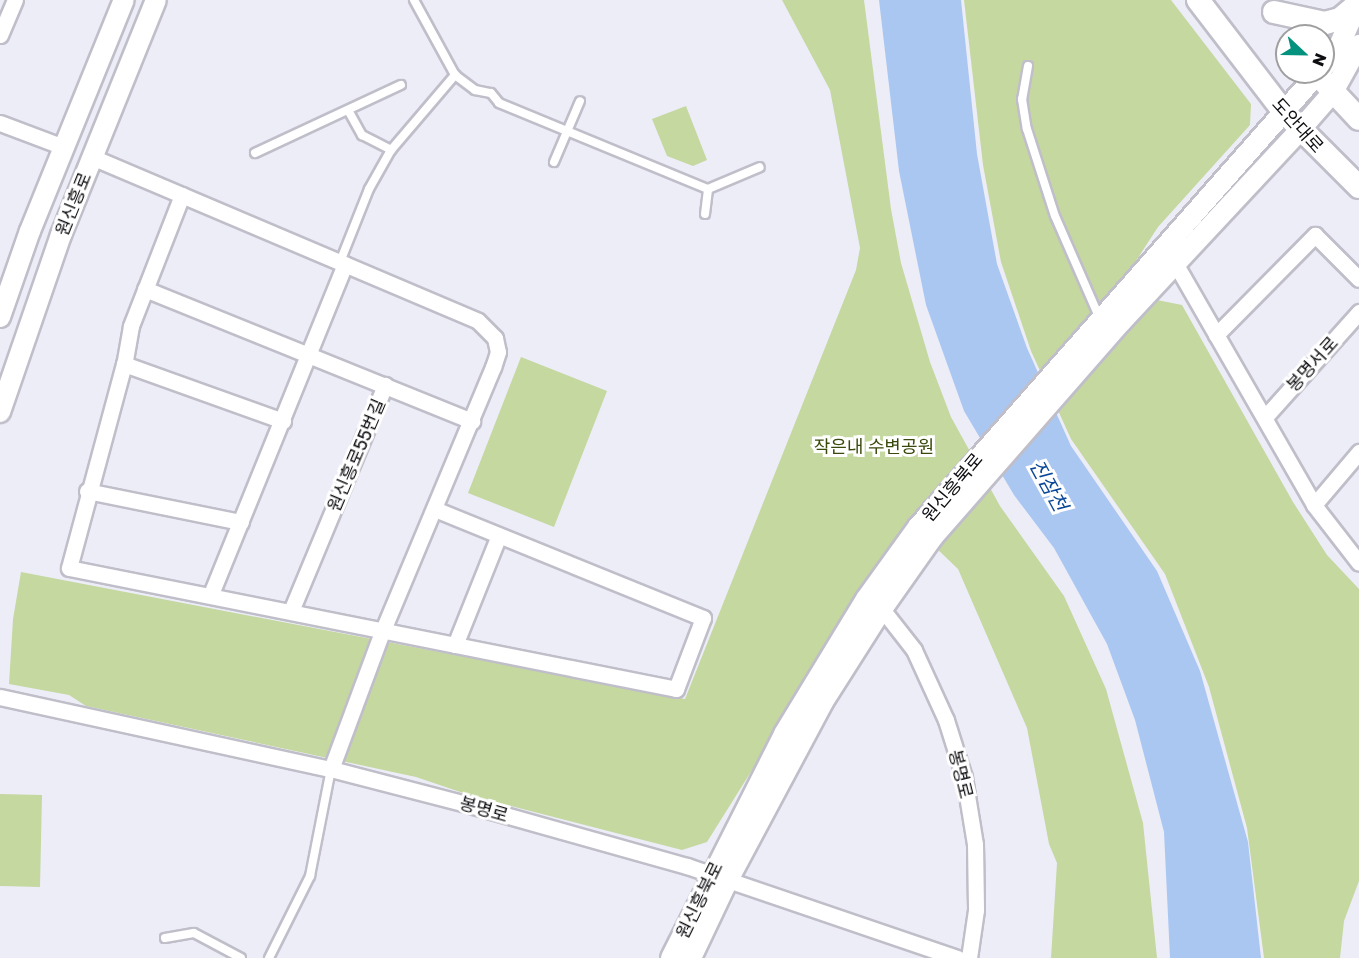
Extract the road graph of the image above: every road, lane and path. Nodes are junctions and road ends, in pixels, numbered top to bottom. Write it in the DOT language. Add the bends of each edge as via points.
graph roads {
  1 [pos="15,0"];
  2 [pos="124,0"];
  3 [pos="156,0"];
  4 [pos="414,0"];
  5 [pos="1198,0"];
  6 [pos="1359,3"];
  7 [pos="1270,6"];
  8 [pos="1281,24"];
  9 [pos="0,35"];
  10 [pos="1359,45"];
  11 [pos="1335,52"];
  12 [pos="1028,66"];
  13 [pos="456,75"];
  14 [pos="1308,84"];
  15 [pos="1327,84"];
  16 [pos="401,85"];
  17 [pos="1333,92"];
  18 [pos="580,101"];
  19 [pos="348,110"];
  20 [pos="1284,112"];
  21 [pos="1359,119"];
  22 [pos="0,123"];
  23 [pos="1300,130"];
  24 [pos="567,131"];
  25 [pos="64,147"];
  26 [pos="391,150"];
  27 [pos="255,153"];
  28 [pos="92,157"];
  29 [pos="554,162"];
  30 [pos="760,167"];
  31 [pos="1359,187"];
  32 [pos="708,189"];
  33 [pos="182,195"];
  34 [pos="705,214"];
  35 [pos="343,263"];
  36 [pos="1175,263"];
  37 [pos="1359,279"];
  38 [pos="145,289"];
  39 [pos="1359,312"];
  40 [pos="0,316"];
  41 [pos="1100,319"];
  42 [pos="1216,335"];
  43 [pos="309,355"];
  44 [pos="1078,357"];
  45 [pos="124,364"];
  46 [pos="385,386"];
  47 [pos="0,412"];
  48 [pos="1266,416"];
  49 [pos="283,420"];
  50 [pos="472,421"];
  51 [pos="1359,452"];
  52 [pos="87,491"];
  53 [pos="1314,505"];
  54 [pos="434,509"];
  55 [pos="241,522"];
  56 [pos="499,535"];
  57 [pos="1359,564"];
  58 [pos="211,594"];
  59 [pos="882,609"];
  60 [pos="291,611"];
  61 [pos="382,632"];
  62 [pos="456,645"];
  63 [pos="0,697"];
  64 [pos="332,770"];
  65 [pos="720,877"];
  66 [pos="165,938"];
  67 [pos="241,958"];
  68 [pos="269,958"];
  69 [pos="671,958"];
  70 [pos="691,958"];
  71 [pos="958,958"];
  72 [pos="969,958"];
  1 -- 9 [label="street"];
  2 -- 25 [label="street, 원신흥로"];
  3 -- 28 [label="street, 원신흥로"];
  4 -- 13 [label="lane"];
  5 -- 20 [label="main road, 도안대로"];
  6 -- 7 [label="main road" via="1340,19 1325,23"];
  6 -- 11 [label="street, 원신흥북로"];
  7 -- 8 [label="main road"];
  10 -- 17 [label="street, 원신흥북로"];
  12 -- 41 [label="lane" via="1022,99 1027,129 1055,216"];
  13 -- 24 [label="lane" via="475,90 491,93 499,103"];
  13 -- 26 [label="lane"];
  14 -- 20 [label="street, 원신흥북로"];
  15 -- 17 [label="main road"];
  16 -- 19 [label="lane"];
  17 -- 21 [label="main road"];
  17 -- 23 [label="street, 원신흥북로"];
  18 -- 24 [label="lane"];
  19 -- 26 [label="lane" via="362,135"];
  19 -- 27 [label="lane"];
  20 -- 23 [label="main road, 도안대로"];
  20 -- 41 [label="street, 원신흥북로"];
  22 -- 25 [label="street"];
  23 -- 31 [label="main road, 도안대로"];
  23 -- 36 [label="street, 원신흥북로"];
  24 -- 29 [label="lane"];
  24 -- 32 [label="lane"];
  25 -- 40 [label="street, 원신흥로"];
  26 -- 35 [label="lane" via="369,189"];
  28 -- 33 [label="street"];
  28 -- 47 [label="street, 원신흥로" via="32,312"];
  30 -- 32 [label="lane"];
  32 -- 34 [label="lane"];
  33 -- 35 [label="street"];
  33 -- 38 [label="street"];
  35 -- 43 [label="street"];
  35 -- 50 [label="street" via="488,328 498,352"];
  36 -- 42 [label="street"];
  36 -- 44 [label="street, 원신흥북로"];
  37 -- 42 [label="street" via="1315,235"];
  38 -- 43 [label="street"];
  38 -- 45 [label="street" via="131,326"];
  39 -- 48 [label="street, 봉명서로"];
  41 -- 44 [label="street, 원신흥북로"];
  42 -- 48 [label="street"];
  43 -- 46 [label="street"];
  43 -- 49 [label="street"];
  44 -- 59 [label="street, 원신흥북로" via="932,538"];
  44 -- 65 [label="street, 원신흥북로" via="954,483 866,599 784,734"];
  45 -- 49 [label="street"];
  45 -- 52 [label="street"];
  46 -- 50 [label="street, 원신흥로55번길"];
  46 -- 60 [label="street, 원신흥로55번길"];
  48 -- 53 [label="street"];
  49 -- 55 [label="street"];
  50 -- 54 [label="street"];
  51 -- 53 [label="street"];
  52 -- 55 [label="street"];
  52 -- 58 [label="street" via="69,568"];
  53 -- 57 [label="street"];
  54 -- 56 [label="street"];
  54 -- 61 [label="street"];
  55 -- 58 [label="street"];
  56 -- 62 [label="street"];
  56 -- 62 [label="street" via="703,618 676,689"];
  58 -- 60 [label="street"];
  59 -- 65 [label="street, 원신흥북로"];
  59 -- 72 [label="street, 봉명로" via="914,650 946,720 964,777 975,844 976,910"];
  60 -- 61 [label="street"];
  61 -- 62 [label="street"];
  61 -- 64 [label="street"];
  63 -- 64 [label="street, 봉명로"];
  64 -- 65 [label="street, 봉명로"];
  64 -- 68 [label="lane" via="310,876"];
  65 -- 69 [label="street, 원신흥북로"];
  65 -- 70 [label="street, 원신흥북로"];
  65 -- 71 [label="street, 봉명로"];
  66 -- 67 [label="lane" via="194,933"];
}
